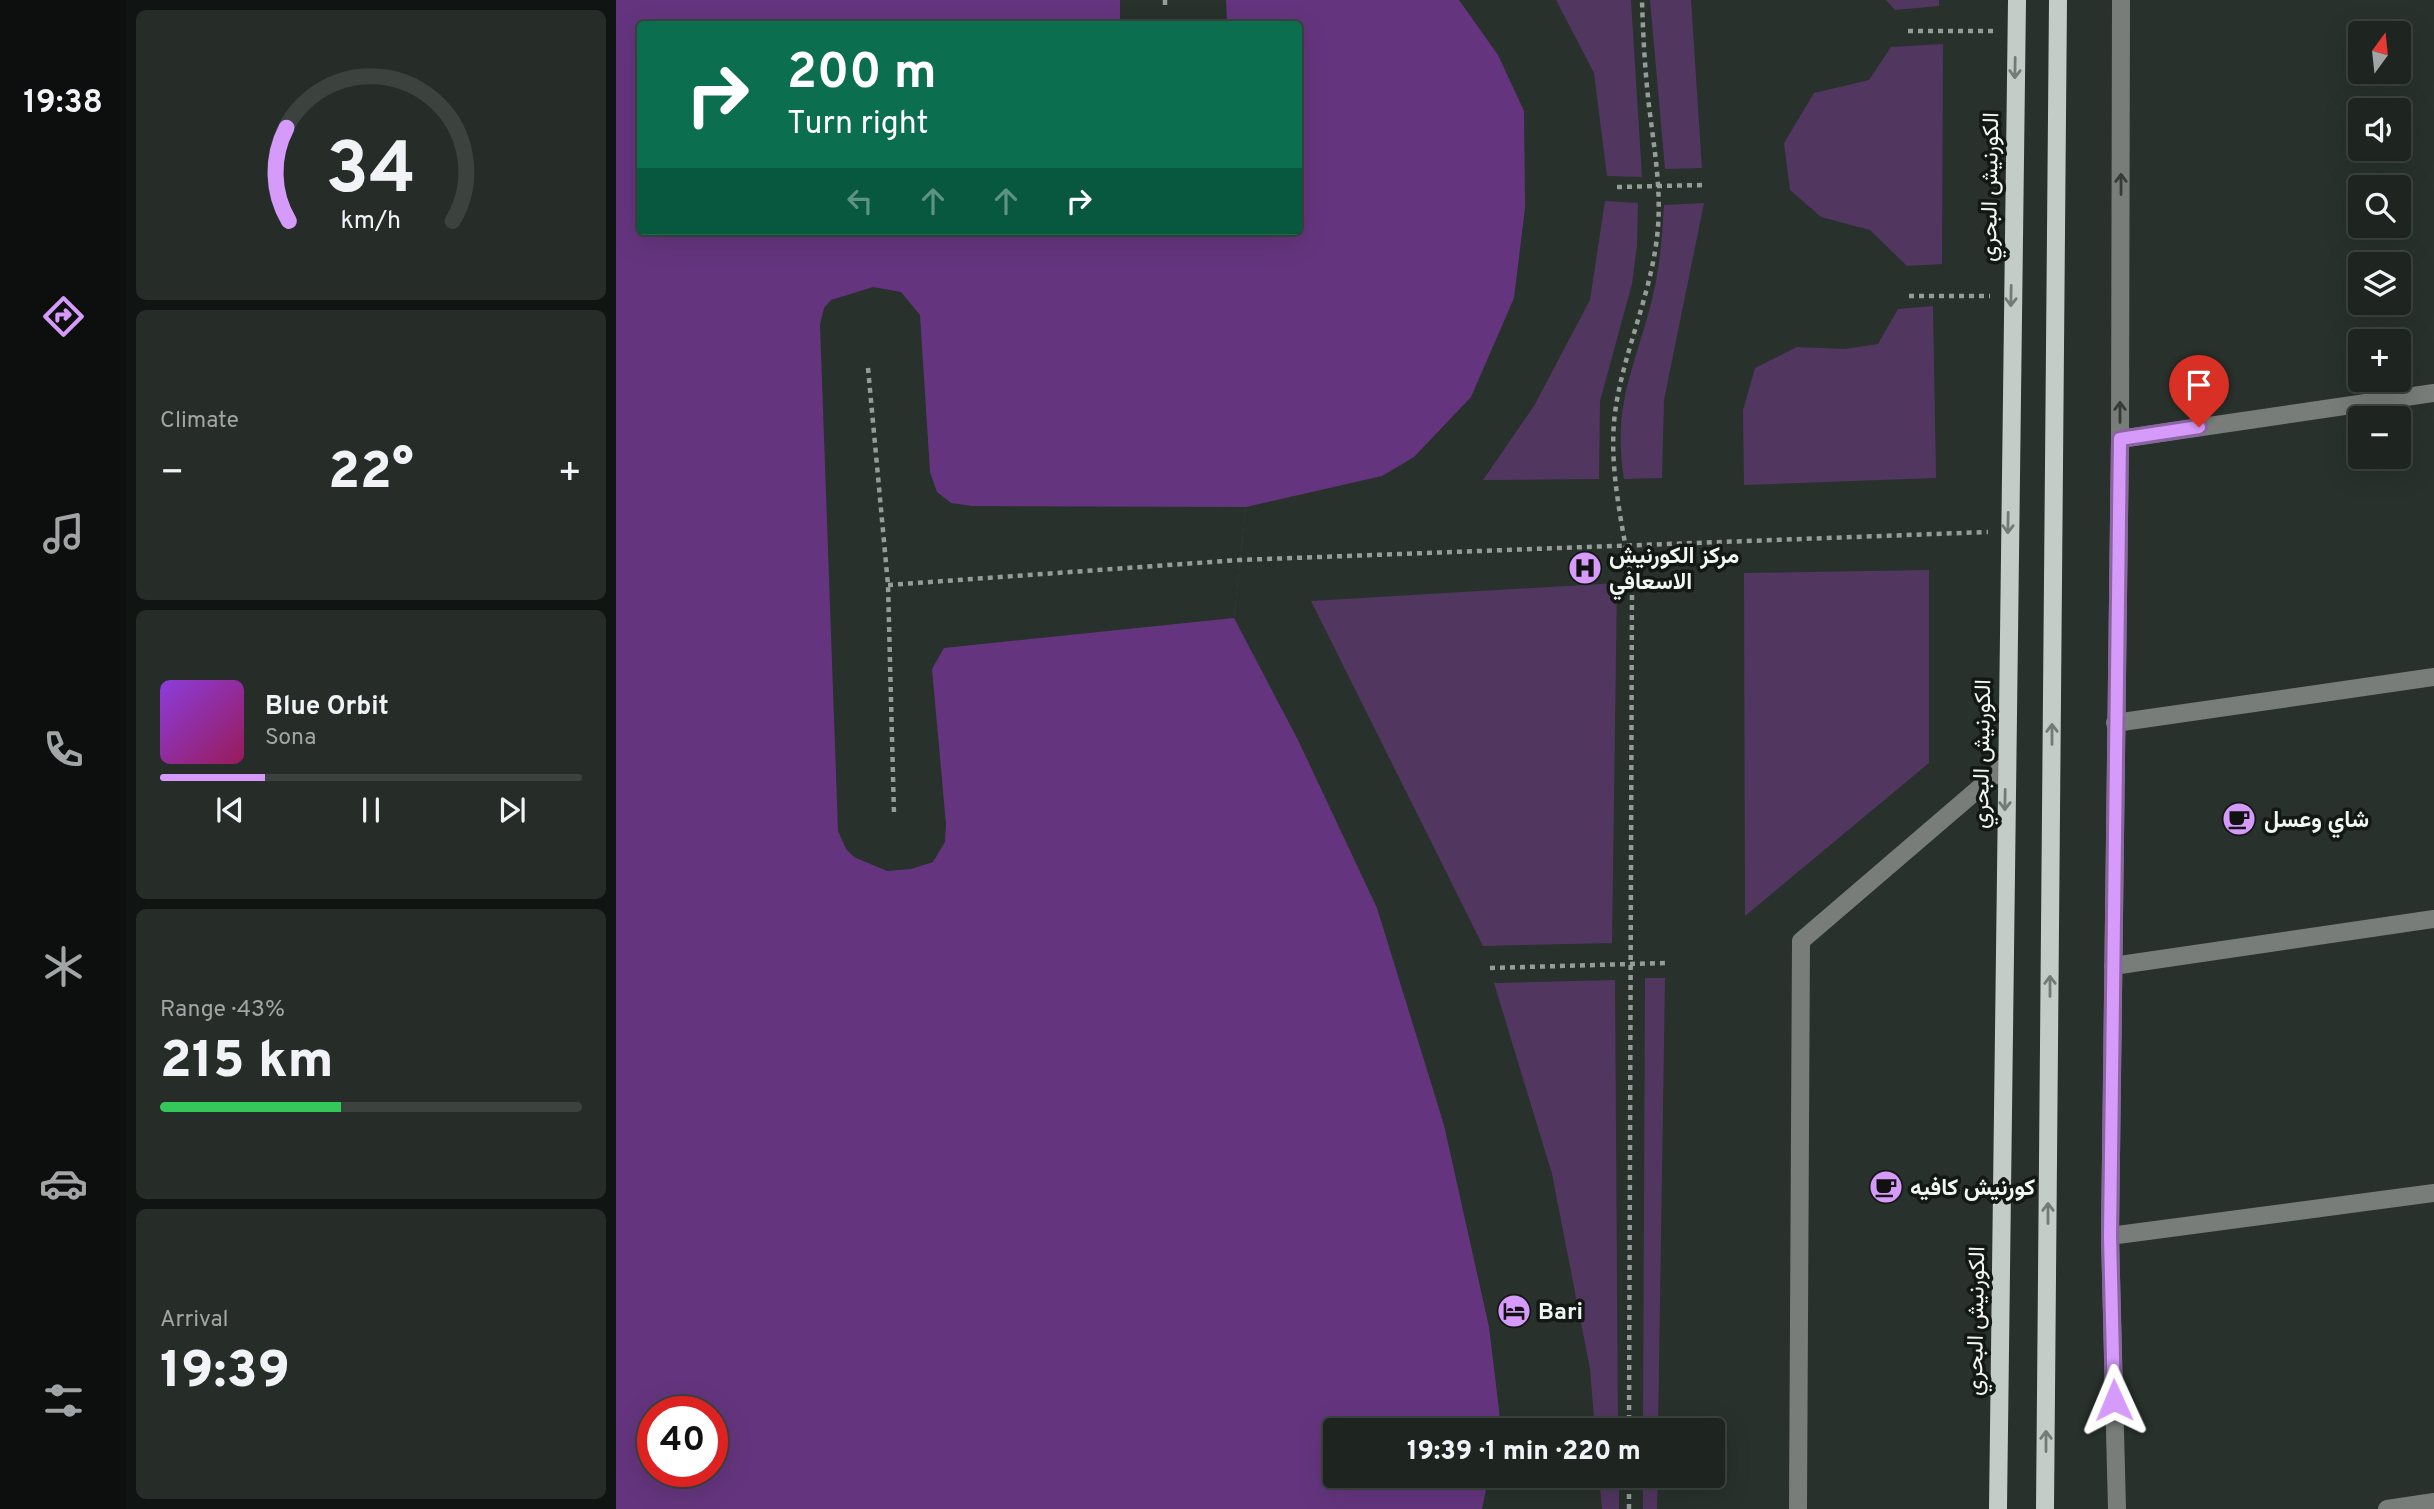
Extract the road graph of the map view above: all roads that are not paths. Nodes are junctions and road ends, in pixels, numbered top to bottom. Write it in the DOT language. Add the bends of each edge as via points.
graph roads {
  1 [pos="2017,0"];
  2 [pos="2059,0"];
  3 [pos="2121,0"];
  4 [pos="2434,393"];
  5 [pos="2120,439"];
  6 [pos="2434,677"];
  7 [pos="2115,723"];
  8 [pos="2005,766"];
  9 [pos="2434,919"];
  10 [pos="2113,966"];
  11 [pos="2434,1193"];
  12 [pos="2110,1236"];
  13 [pos="2434,1502"];
  14 [pos="1798,1509"];
  15 [pos="1998,1509"];
  16 [pos="2045,1509"];
  17 [pos="2116,1509"];
  18 [pos="2387,1509"];
  1 -- 8 [label="main road, الكورنيش البحري, one-way"];
  16 -- 2 [label="main road, one-way"];
  5 -- 3 [label="street, one-way"];
  4 -- 5 [label="street"];
  5 -- 7 [label="street"];
  6 -- 7 [label="street"];
  7 -- 10 [label="street"];
  8 -- 14 [label="street" via="1801,941"];
  8 -- 15 [label="main road, الكورنيش البحري, one-way"];
  9 -- 10 [label="street"];
  10 -- 12 [label="street"];
  11 -- 12 [label="street"];
  12 -- 17 [label="street"];
  13 -- 18 [label="street"];
}
